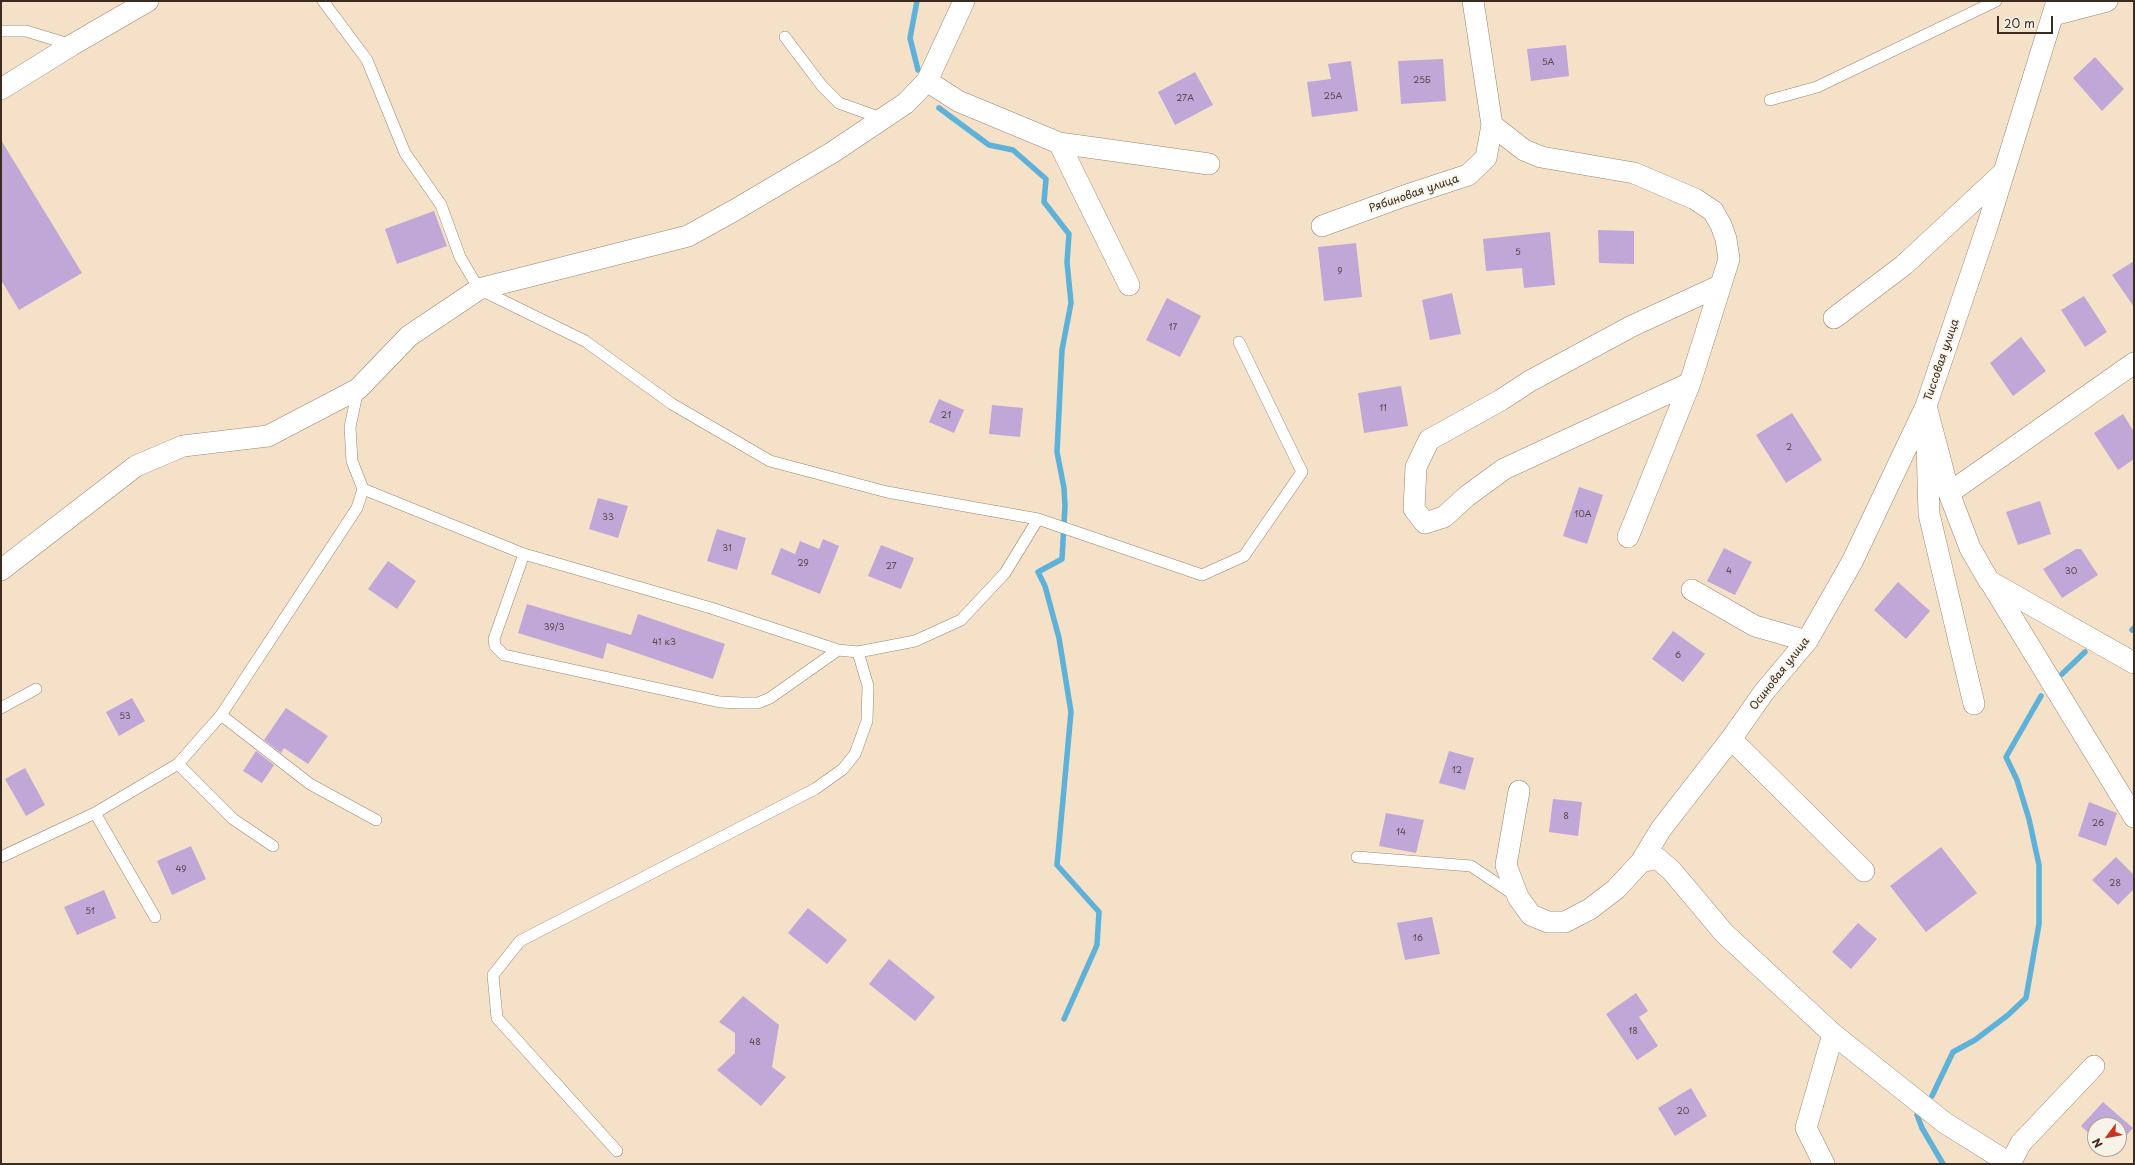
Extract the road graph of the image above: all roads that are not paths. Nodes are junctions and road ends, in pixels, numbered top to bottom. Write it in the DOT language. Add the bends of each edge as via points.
graph roads {
  1 [pos="148,1"];
  2 [pos="323,1"];
  3 [pos="964,1"];
  4 [pos="1473,1"];
  5 [pos="1996,1"];
  6 [pos="2107,1"];
  7 [pos="2055,8"];
  8 [pos="1,31"];
  9 [pos="785,37"];
  10 [pos="72,45"];
  11 [pos="927,81"];
  12 [pos="1,90"];
  13 [pos="1770,100"];
  14 [pos="882,118"];
  15 [pos="1492,124"];
  16 [pos="1060,143"];
  17 [pos="1209,164"];
  18 [pos="2004,173"];
  19 [pos="1322,226"];
  20 [pos="1129,285"];
  21 [pos="1719,286"];
  22 [pos="479,289"];
  23 [pos="1834,318"];
  24 [pos="1239,342"];
  25 [pos="2134,363"];
  26 [pos="1690,383"];
  27 [pos="358,389"];
  28 [pos="1926,406"];
  29 [pos="363,489"];
  30 [pos="1949,494"];
  31 [pos="1038,519"];
  32 [pos="1628,537"];
  33 [pos="524,554"];
  34 [pos="1,570"];
  35 [pos="1989,580"];
  36 [pos="1692,590"];
  37 [pos="1807,641"];
  38 [pos="838,650"];
  39 [pos="858,652"];
  40 [pos="2134,663"];
  41 [pos="36,690"];
  42 [pos="1974,704"];
  43 [pos="1,708"];
  44 [pos="221,715"];
  45 [pos="1731,738"];
  46 [pos="178,764"];
  47 [pos="1519,791"];
  48 [pos="95,813"];
  49 [pos="2134,817"];
  50 [pos="376,820"];
  51 [pos="273,846"];
  52 [pos="1,857"];
  53 [pos="1357,857"];
  54 [pos="1641,862"];
  55 [pos="1864,872"];
  56 [pos="1518,897"];
  57 [pos="155,917"];
  58 [pos="1833,1034"];
  59 [pos="2094,1066"];
  60 [pos="617,1151"];
  61 [pos="1824,1164"];
  62 [pos="2010,1164"];
  1 -- 10 [label="street"];
  2 -- 22 [label="lane" via="367,60 405,154 441,205 460,257"];
  3 -- 11 [label="street"];
  4 -- 15 [label="street, Рябиновая улица"];
  5 -- 13 [label="lane" via="1817,87"];
  6 -- 7 [label="street"];
  7 -- 18 [label="street, Тиссовая улица"];
  8 -- 10 [label="lane" via="26,31"];
  9 -- 14 [label="lane" via="822,86 839,103"];
  10 -- 12 [label="street"];
  11 -- 14 [label="street" via="906,103"];
  11 -- 16 [label="street" via="958,102"];
  14 -- 22 [label="street" via="833,152 688,236"];
  15 -- 19 [label="street, Рябиновая улица" via="1486,158 1468,175"];
  15 -- 21 [label="street" via="1524,150 1541,157 1634,173 1695,199 1713,211 1726,239 1729,259"];
  16 -- 17 [label="street"];
  16 -- 20 [label="street"];
  18 -- 23 [label="street" via="1904,265"];
  18 -- 28 [label="street, Тиссовая улица"];
  21 -- 26 [label="street"];
  21 -- 26 [label="street" via="1625,330 1530,381 1429,440 1416,467 1414,509 1425,523 1444,517 1467,496 1504,469"];
  22 -- 27 [label="street" via="409,336"];
  22 -- 31 [label="lane" via="585,341 672,404 770,461 887,492"];
  24 -- 31 [label="lane" via="1302,472 1244,556 1202,575"];
  25 -- 30 [label="street"];
  26 -- 32 [label="street"];
  27 -- 29 [label="lane" via="350,427 352,461"];
  27 -- 34 [label="street" via="268,436 183,446 136,466"];
  28 -- 30 [label="street, Тиссовая улица"];
  28 -- 37 [label="street, Осиновая улица" via="1852,562"];
  28 -- 42 [label="street" via="1929,514"];
  29 -- 33 [label="lane"];
  29 -- 44 [label="lane" via="357,508"];
  30 -- 35 [label="street, Тиссовая улица" via="1970,548"];
  31 -- 39 [label="lane" via="1005,573 961,620 915,641"];
  33 -- 38 [label="lane" via="711,608"];
  33 -- 38 [label="lane" via="494,639 495,646 504,655 720,702 758,703 770,698"];
  35 -- 40 [label="street, Тиссовая улица"];
  35 -- 49 [label="street"];
  36 -- 37 [label="street" via="1755,626"];
  37 -- 45 [label="street, Осиновая улица" via="1764,692"];
  38 -- 39 [label="lane"];
  39 -- 60 [label="lane" via="868,686 867,721 855,754 843,769 815,790 520,941 493,974 497,1018"];
  41 -- 43 [label="lane"];
  44 -- 46 [label="lane"];
  44 -- 50 [label="lane" via="310,784"];
  45 -- 54 [label="street, Осиновая улица" via="1661,829"];
  45 -- 55 [label="street"];
  46 -- 48 [label="lane"];
  46 -- 51 [label="lane" via="233,819"];
  47 -- 56 [label="street, Осиновая улица" via="1506,865"];
  48 -- 52 [label="lane"];
  48 -- 57 [label="lane"];
  53 -- 56 [label="lane" via="1471,866"];
  54 -- 56 [label="street, Осиновая улица" via="1616,889 1590,909 1565,922 1548,922 1531,916"];
  54 -- 58 [label="street" via="1657,858 1672,871 1724,933"];
  58 -- 61 [label="street" via="1806,1128"];
  58 -- 62 [label="street" via="1945,1124"];
  59 -- 62 [label="street" via="2021,1143"];
}
